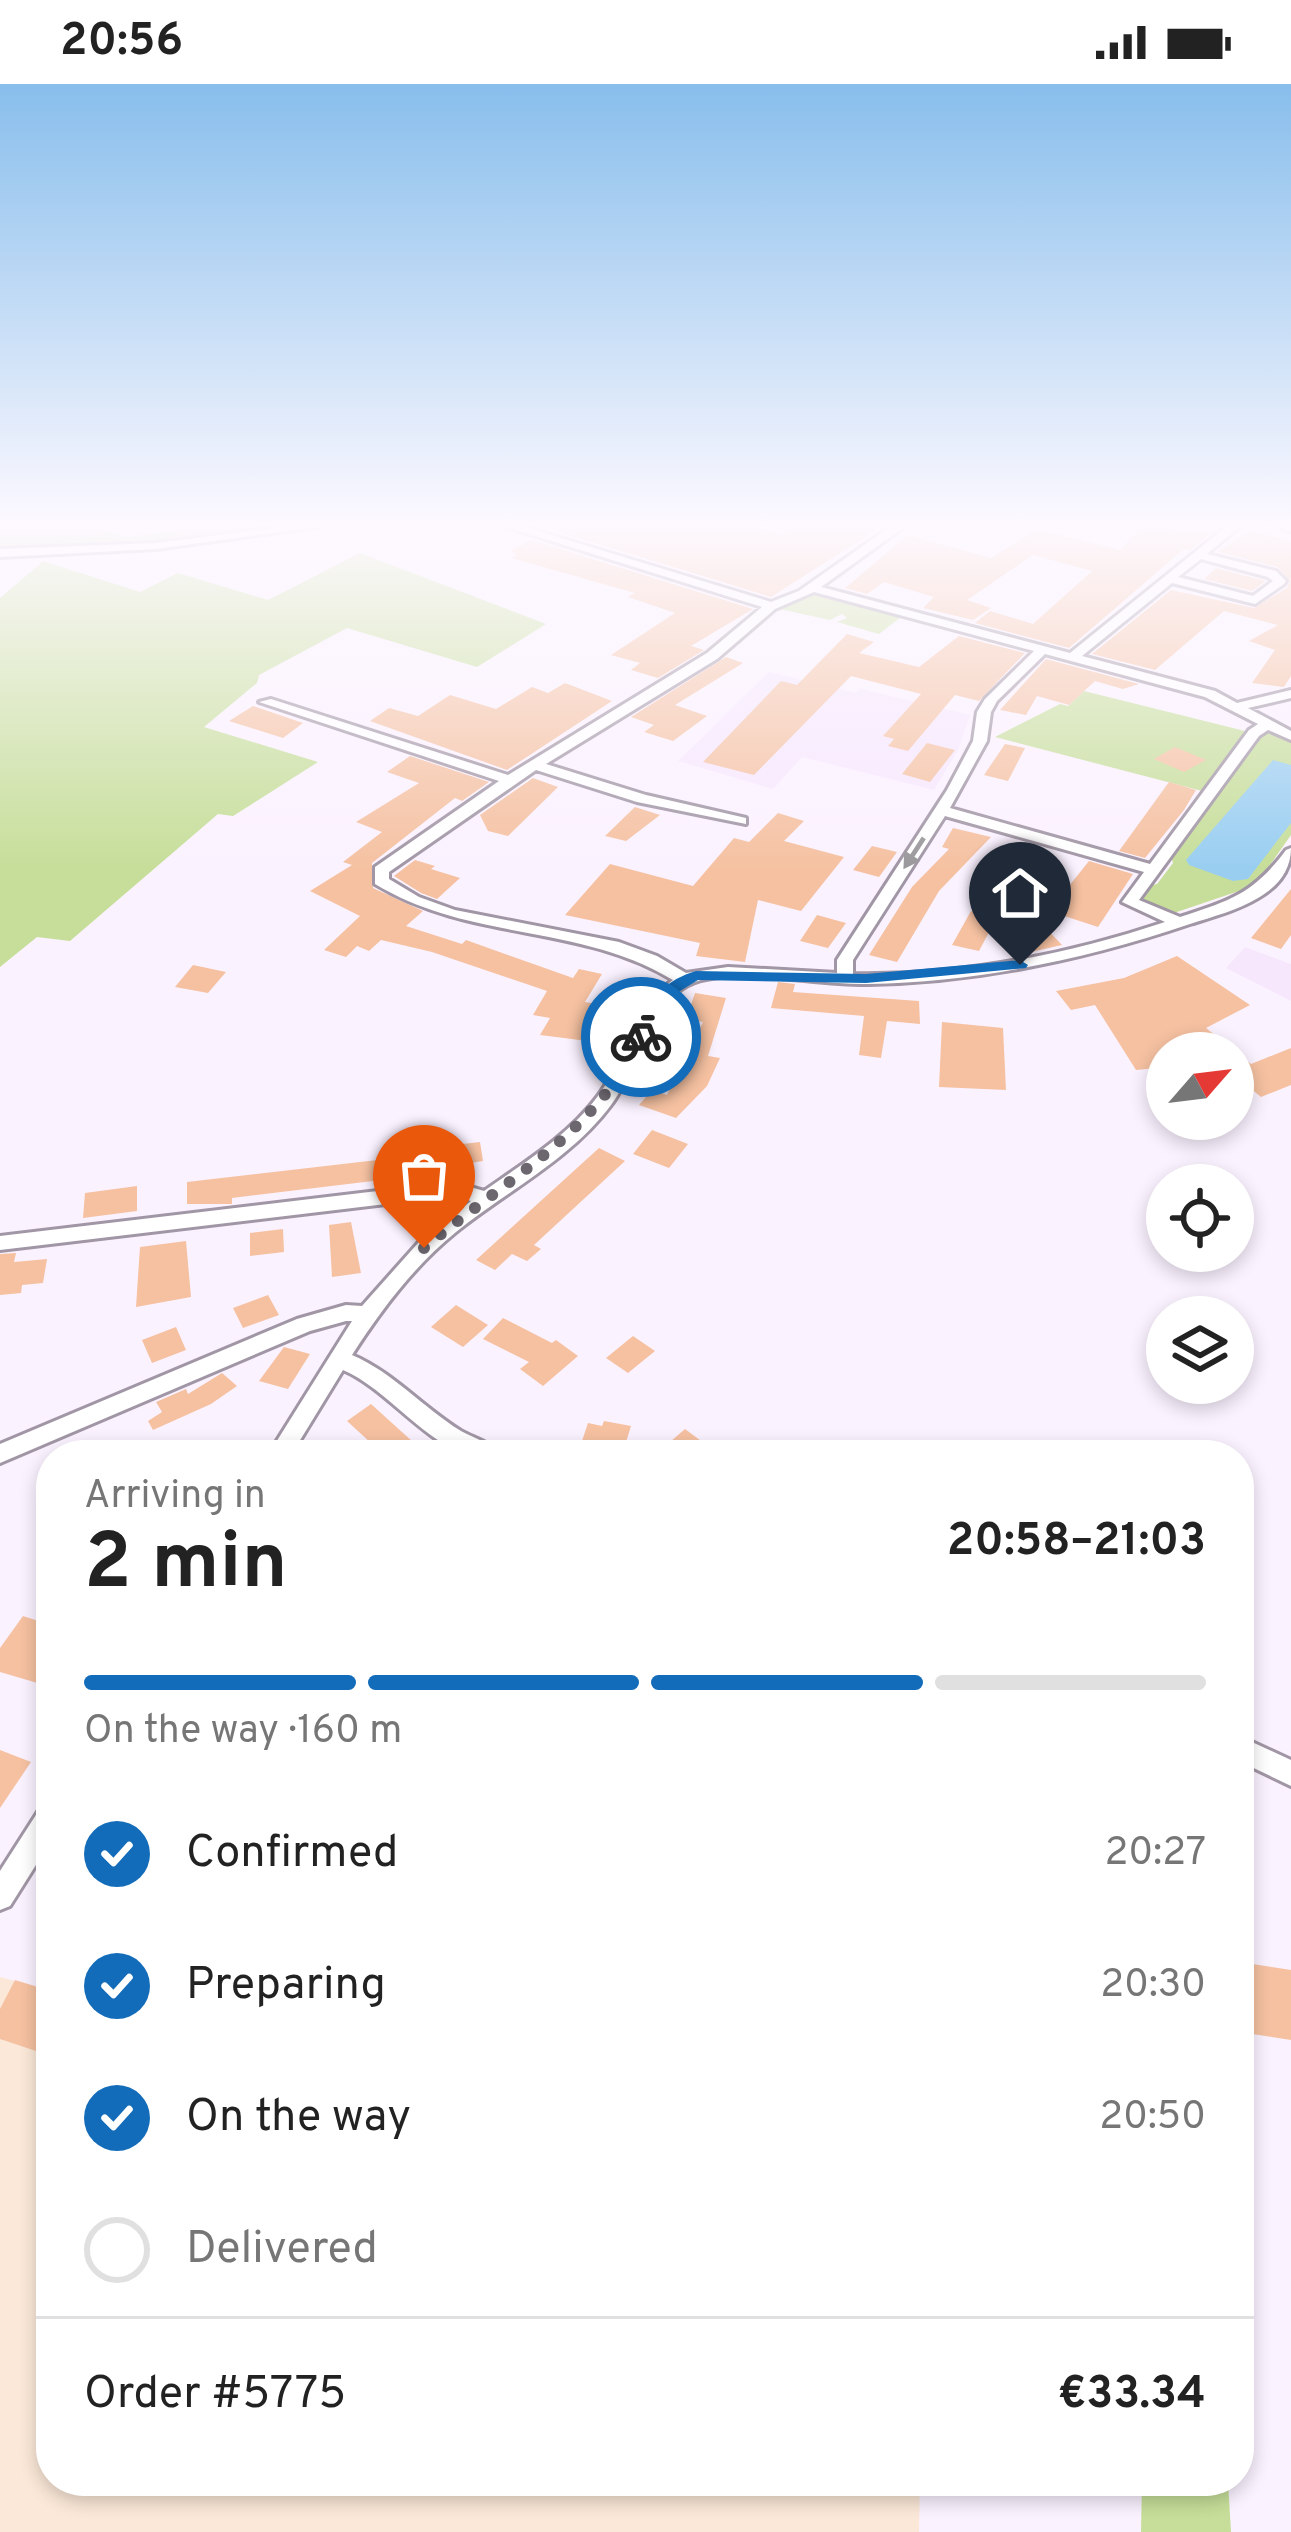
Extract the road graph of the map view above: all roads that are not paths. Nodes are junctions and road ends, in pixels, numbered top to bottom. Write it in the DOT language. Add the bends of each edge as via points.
graph roads {
  1 [pos="728,641"];
  2 [pos="1017,641"];
  3 [pos="1093,641"];
  4 [pos="1043,648"];
  5 [pos="1074,656"];
  6 [pos="1291,694"];
  7 [pos="266,702"];
  8 [pos="1240,706"];
  9 [pos="1269,723"];
  10 [pos="1291,736"];
  11 [pos="534,765"];
  12 [pos="510,780"];
  13 [pos="941,810"];
  14 [pos="741,821"];
  15 [pos="1291,853"];
  16 [pos="1152,869"];
  17 [pos="1178,921"];
  18 [pos="684,979"];
  19 [pos="845,979"];
  20 [pos="485,1198"];
  21 [pos="0,1243"];
  22 [pos="370,1314"];
  23 [pos="341,1360"];
  24 [pos="289,1440"];
  25 [pos="460,1440"];
  26 [pos="0,1454"];
  27 [pos="1254,1755"];
  28 [pos="1291,1773"];
  29 [pos="36,1840"];
  30 [pos="0,1897"];
  1 -- 11 [label="street"];
  2 -- 4 [label="street"];
  3 -- 5 [label="street"];
  4 -- 5 [label="street"];
  4 -- 13 [label="street" via="992,699 980,740"];
  5 -- 8 [label="street"];
  6 -- 8 [label="street"];
  7 -- 12 [label="street"];
  8 -- 9 [label="street"];
  9 -- 10 [label="street"];
  9 -- 16 [label="street"];
  11 -- 12 [label="street"];
  11 -- 14 [label="street"];
  12 -- 18 [label="street" via="391,860 381,881 453,911 633,952"];
  13 -- 16 [label="street"];
  13 -- 19 [label="street, one-way" via="844,960"];
  15 -- 17 [label="street" via="1262,890"];
  16 -- 17 [label="street" via="1130,902"];
  17 -- 19 [label="street" via="1020,965"];
  18 -- 19 [label="street"];
  18 -- 20 [label="street" via="660,997 603,1103"];
  20 -- 21 [label="street" via="453,1189"];
  20 -- 22 [label="street" via="424,1248"];
  22 -- 23 [label="street"];
  22 -- 26 [label="street" via="304,1325"];
  23 -- 24 [label="street"];
  23 -- 25 [label="street" via="370,1372"];
  27 -- 28 [label="street"];
  29 -- 30 [label="street"];
}
